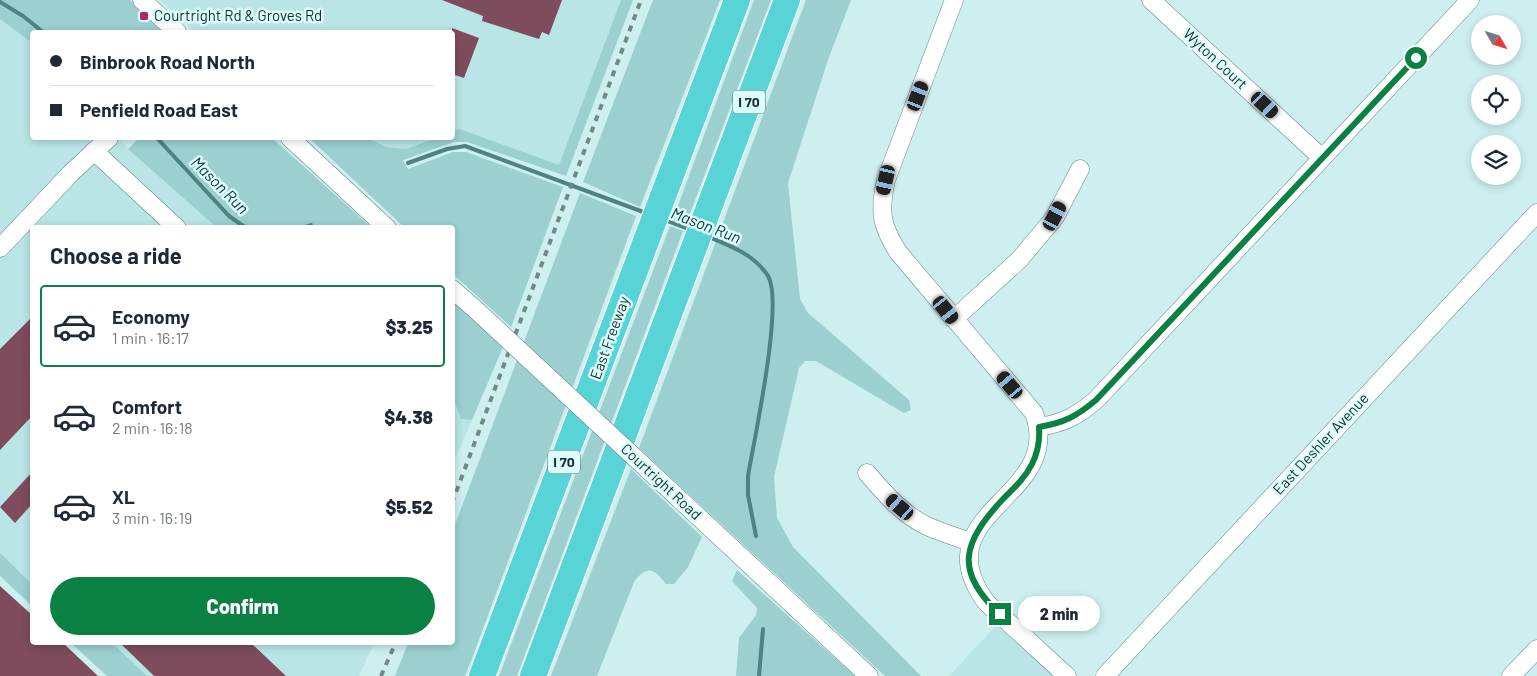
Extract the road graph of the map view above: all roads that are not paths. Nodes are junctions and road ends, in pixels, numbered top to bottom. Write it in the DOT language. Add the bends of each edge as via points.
graph roads {
  1 [pos="142,0"];
  2 [pos="737,0"];
  3 [pos="787,0"];
  4 [pos="954,0"];
  5 [pos="1151,0"];
  6 [pos="1470,0"];
  7 [pos="175,30"];
  8 [pos="107,140"];
  9 [pos="292,140"];
  10 [pos="94,151"];
  11 [pos="1322,158"];
  12 [pos="1080,169"];
  13 [pos="1537,213"];
  14 [pos="174,225"];
  15 [pos="384,225"];
  16 [pos="0,248"];
  17 [pos="455,292"];
  18 [pos="954,319"];
  19 [pos="1039,427"];
  20 [pos="867,474"];
  21 [pos="970,542"];
  22 [pos="1537,649"];
  23 [pos="482,676"];
  24 [pos="533,676"];
  25 [pos="869,676"];
  26 [pos="1067,676"];
  27 [pos="1105,676"];
  28 [pos="1511,676"];
  1 -- 7 [label="street"];
  2 -- 23 [label="highway, East Freeway / I 70"];
  3 -- 24 [label="highway, I 70"];
  4 -- 18 [label="street" via="886,180 880,205 885,230 898,252"];
  5 -- 11 [label="street, Wyton Court"];
  6 -- 11 [label="street"];
  8 -- 10 [label="street"];
  9 -- 15 [label="street"];
  10 -- 14 [label="street"];
  10 -- 16 [label="street"];
  11 -- 19 [label="street" via="1096,400 1077,416"];
  12 -- 18 [label="street" via="1055,216 1019,260"];
  13 -- 27 [label="street, East Deshler Avenue"];
  17 -- 25 [label="street, Courtright Road, bridge"];
  18 -- 19 [label="street" via="1034,413"];
  19 -- 21 [label="street" via="1037,452 1026,475 983,520"];
  20 -- 21 [label="street" via="910,516 928,527"];
  21 -- 26 [label="street" via="970,572 984,599"];
  22 -- 28 [label="street"];
}
